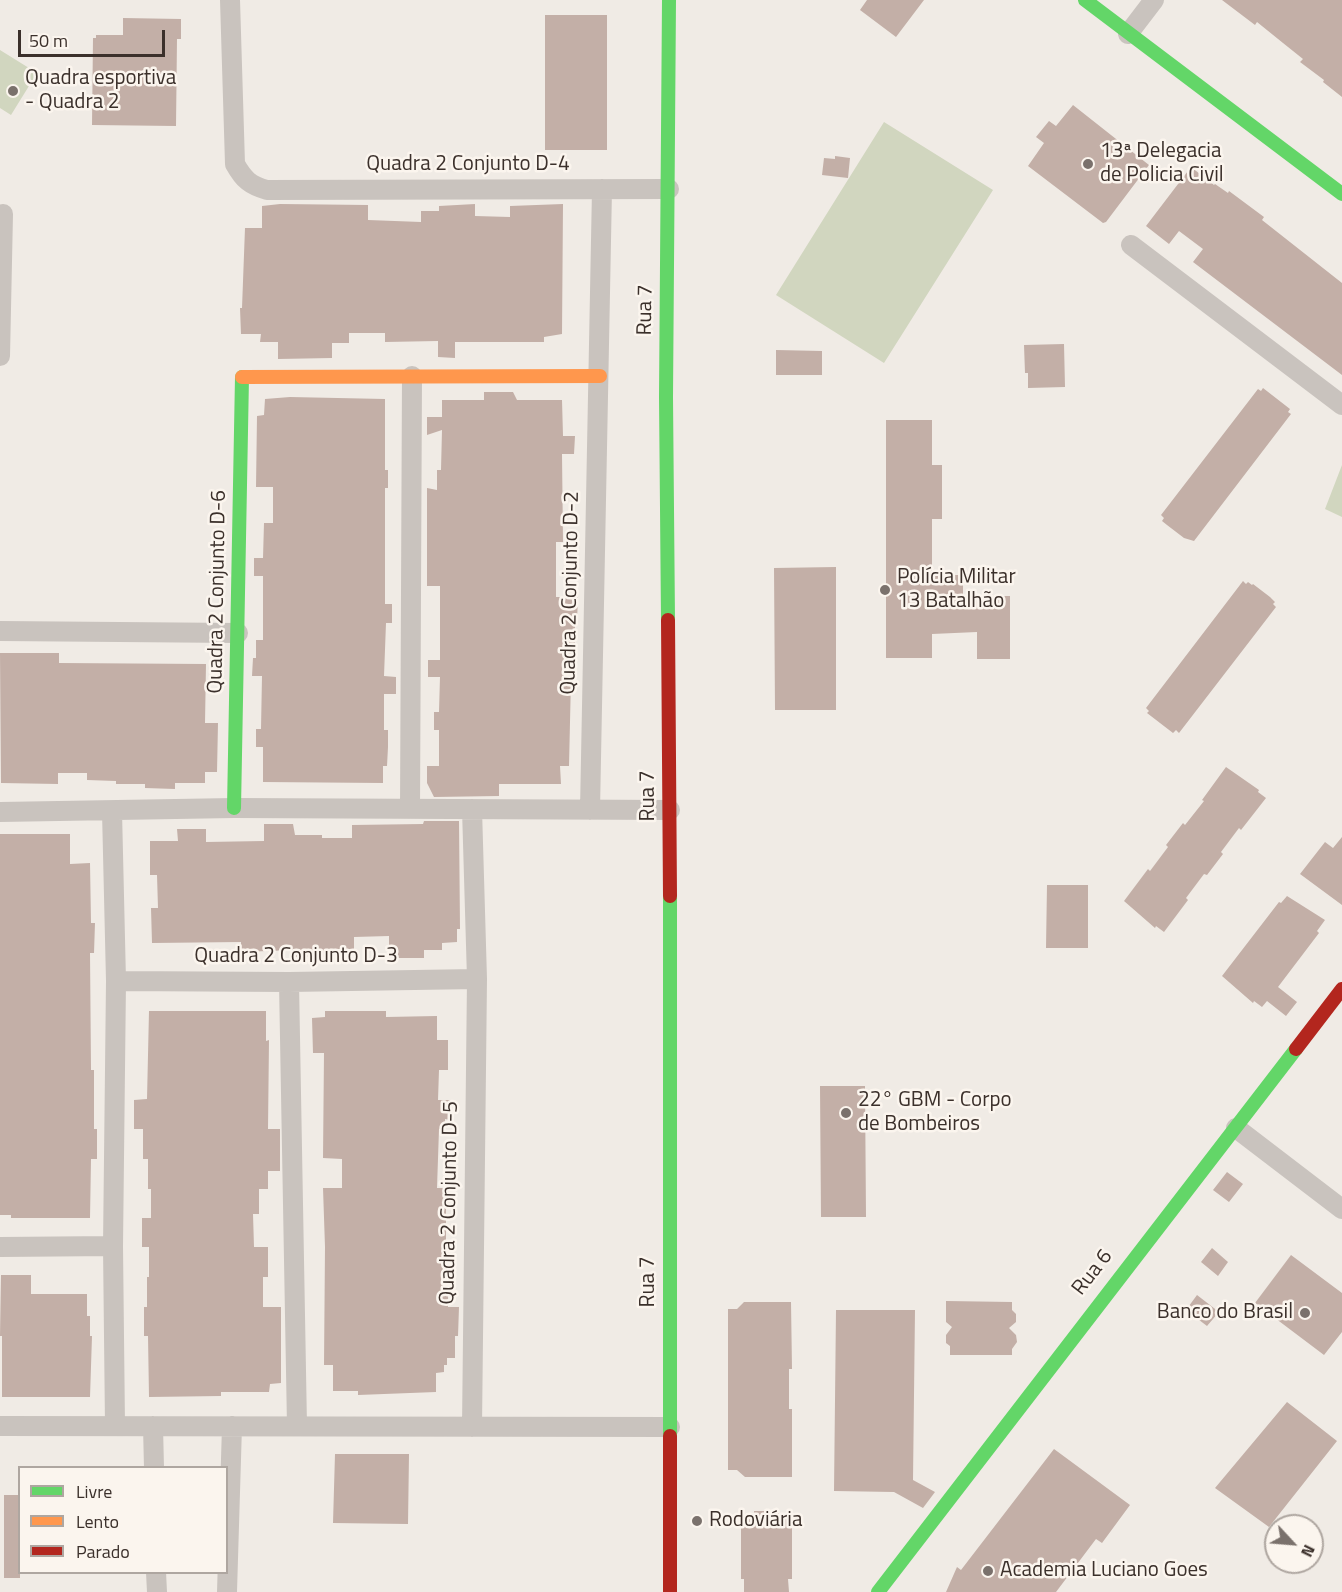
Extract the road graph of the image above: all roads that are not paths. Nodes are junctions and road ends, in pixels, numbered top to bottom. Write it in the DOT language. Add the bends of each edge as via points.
graph roads {
  1 [pos="230,0"];
  2 [pos="669,0"];
  3 [pos="1085,0"];
  4 [pos="1154,0"];
  5 [pos="1128,34"];
  6 [pos="602,189"];
  7 [pos="669,189"];
  8 [pos="1342,194"];
  9 [pos="3,214"];
  10 [pos="1131,245"];
  11 [pos="0,356"];
  12 [pos="412,376"];
  13 [pos="600,376"];
  14 [pos="1342,405"];
  15 [pos="0,631"];
  16 [pos="238,633"];
  17 [pos="234,808"];
  18 [pos="410,809"];
  19 [pos="472,809"];
  20 [pos="590,810"];
  21 [pos="670,810"];
  22 [pos="112,811"];
  23 [pos="0,812"];
  24 [pos="477,980"];
  25 [pos="116,981"];
  26 [pos="289,982"];
  27 [pos="1342,989"];
  28 [pos="1236,1128"];
  29 [pos="1342,1209"];
  30 [pos="113,1246"];
  31 [pos="0,1247"];
  32 [pos="0,1426"];
  33 [pos="115,1426"];
  34 [pos="153,1426"];
  35 [pos="232,1426"];
  36 [pos="297,1426"];
  37 [pos="472,1427"];
  38 [pos="670,1427"];
  39 [pos="154,1466"];
  40 [pos="228,1559"];
  41 [pos="156,1574"];
  42 [pos="228,1574"];
  43 [pos="883,1590"];
  44 [pos="157,1592"];
  45 [pos="227,1592"];
  46 [pos="670,1592"];
  1 -- 6 [label="street, Quadra 2 Conjunto D-4" via="235,164 250,185 267,190"];
  2 -- 7 [label="street, Rua 7"];
  3 -- 5 [label="street"];
  4 -- 5 [label="street"];
  5 -- 8 [label="street"];
  6 -- 7 [label="street, Quadra 2 Conjunto D-4"];
  6 -- 13 [label="street, Quadra 2 Conjunto D-2"];
  7 -- 21 [label="street, Rua 7" via="666,397"];
  9 -- 11 [label="street"];
  10 -- 14 [label="street"];
  12 -- 13 [label="street"];
  12 -- 16 [label="street, Quadra 2 Conjunto D-6" via="242,377"];
  12 -- 18 [label="street"];
  13 -- 20 [label="street, Quadra 2 Conjunto D-2"];
  15 -- 16 [label="street"];
  16 -- 17 [label="street, Quadra 2 Conjunto D-6"];
  17 -- 18 [label="street"];
  17 -- 22 [label="street"];
  18 -- 19 [label="street"];
  19 -- 20 [label="street"];
  19 -- 24 [label="street, Quadra 2 Conjunto D-5"];
  20 -- 21 [label="street"];
  21 -- 38 [label="street, Rua 7"];
  22 -- 23 [label="street"];
  22 -- 25 [label="street"];
  24 -- 26 [label="street, Quadra 2 Conjunto D-3"];
  24 -- 37 [label="street, Quadra 2 Conjunto D-5"];
  25 -- 26 [label="street, Quadra 2 Conjunto D-3"];
  25 -- 30 [label="street"];
  26 -- 36 [label="street"];
  27 -- 28 [label="street, Rua 6"];
  28 -- 29 [label="street"];
  28 -- 43 [label="street, Rua 6"];
  30 -- 31 [label="street"];
  30 -- 33 [label="street"];
  32 -- 33 [label="street"];
  33 -- 34 [label="street"];
  34 -- 35 [label="street"];
  34 -- 39 [label="street"];
  35 -- 36 [label="street"];
  35 -- 40 [label="street"];
  36 -- 37 [label="street"];
  37 -- 38 [label="street"];
  38 -- 46 [label="street, Rua 7"];
  41 -- 44 [label="street"];
  42 -- 45 [label="street"];
}
